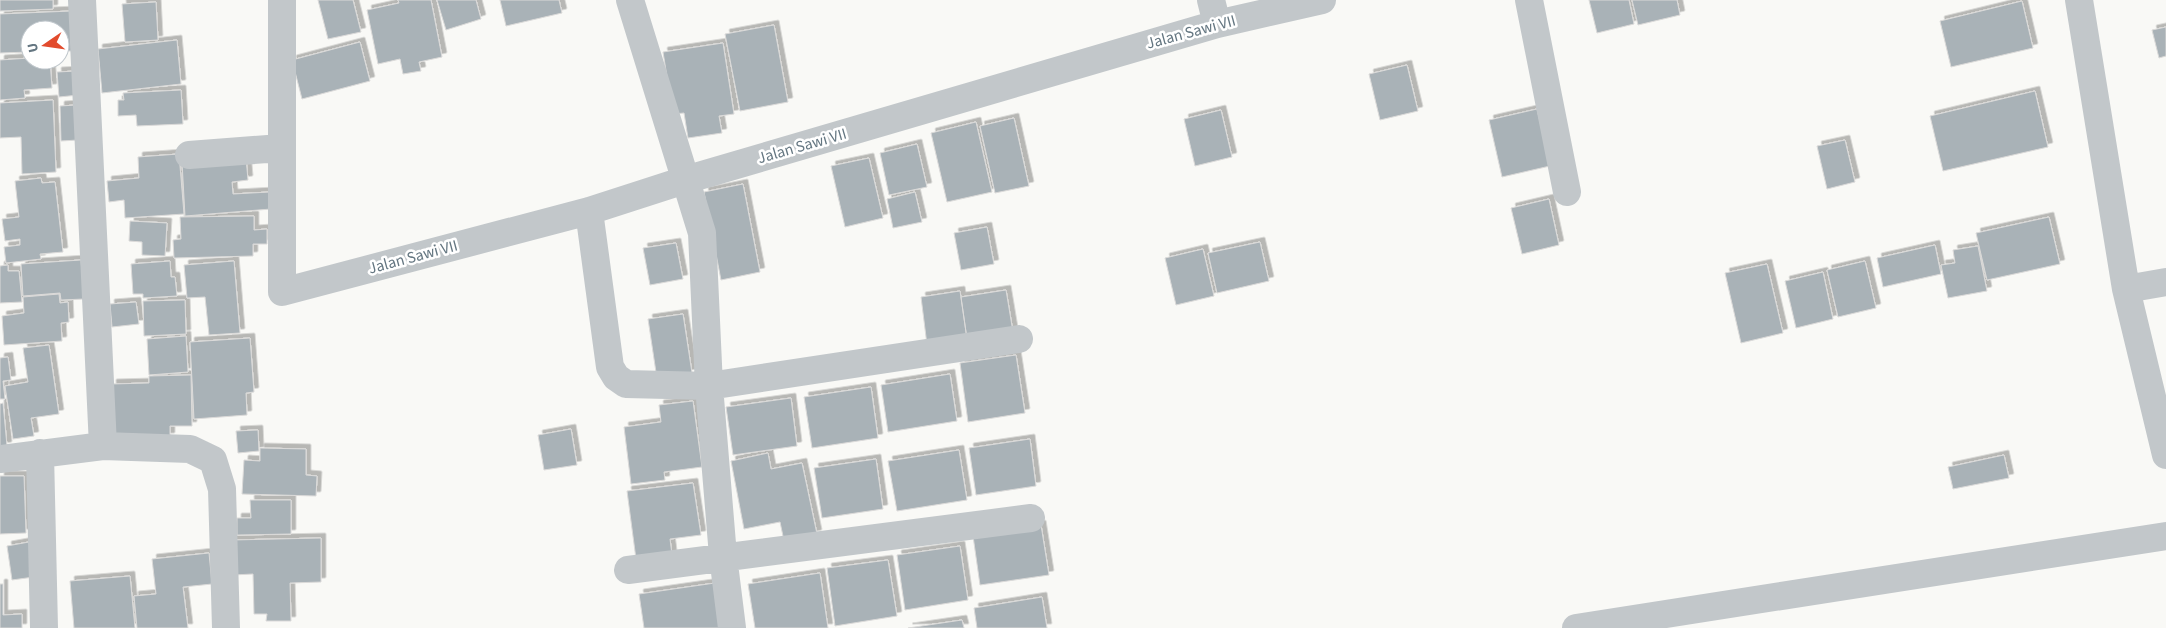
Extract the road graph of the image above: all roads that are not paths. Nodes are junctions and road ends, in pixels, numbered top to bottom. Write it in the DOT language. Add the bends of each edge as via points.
graph roads {
  1 [pos="82,0"];
  2 [pos="630,0"];
  3 [pos="1322,0"];
  4 [pos="1529,0"];
  5 [pos="2079,0"];
  6 [pos="288,2"];
  7 [pos="1214,12"];
  8 [pos="282,148"];
  9 [pos="189,155"];
  10 [pos="685,180"];
  11 [pos="1567,192"];
  12 [pos="589,211"];
  13 [pos="2166,282"];
  14 [pos="2126,289"];
  15 [pos="1019,339"];
  16 [pos="710,386"];
  17 [pos="104,446"];
  18 [pos="40,453"];
  19 [pos="2166,455"];
  20 [pos="0,459"];
  21 [pos="1031,518"];
  22 [pos="2166,536"];
  23 [pos="723,556"];
  24 [pos="628,570"];
  25 [pos="44,628"];
  26 [pos="226,628"];
  27 [pos="732,628"];
  28 [pos="1576,628"];
  1 -- 17 [label="street"];
  2 -- 10 [label="street"];
  3 -- 7 [label="street, Jalan Sawi VII"];
  4 -- 11 [label="street"];
  5 -- 14 [label="street"];
  6 -- 8 [label="street"];
  7 -- 10 [label="street, Jalan Sawi VII"];
  8 -- 9 [label="street"];
  8 -- 12 [label="street, Jalan Sawi VII" via="282,292"];
  10 -- 12 [label="street, Jalan Sawi VII"];
  10 -- 16 [label="street" via="702,233"];
  12 -- 16 [label="street" via="610,367 616,377 626,384"];
  13 -- 14 [label="street"];
  14 -- 19 [label="street"];
  15 -- 16 [label="street"];
  16 -- 23 [label="street"];
  17 -- 18 [label="street"];
  17 -- 26 [label="street" via="190,449 213,460 222,489"];
  18 -- 20 [label="street"];
  18 -- 25 [label="street"];
  21 -- 23 [label="street"];
  22 -- 28 [label="street"];
  23 -- 24 [label="street"];
  23 -- 27 [label="street"];
}
